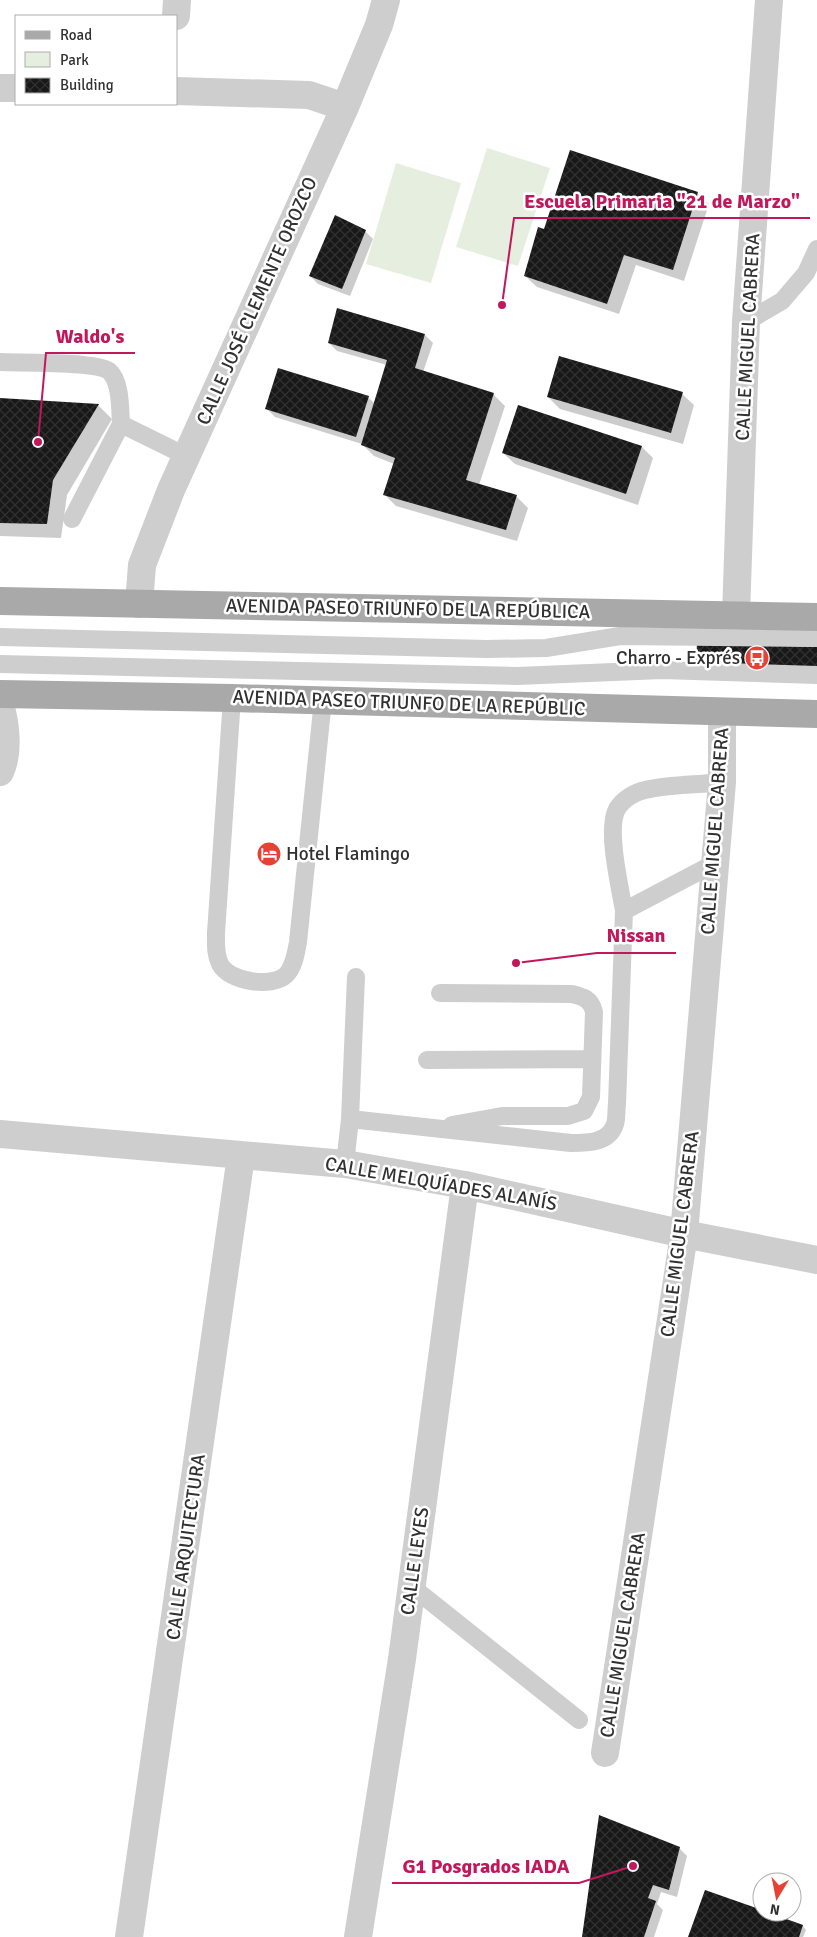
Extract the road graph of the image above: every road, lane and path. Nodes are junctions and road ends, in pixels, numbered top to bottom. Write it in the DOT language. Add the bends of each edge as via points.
graph roads {
  1 [pos="176,0"];
  2 [pos="386,0"];
  3 [pos="769,0"];
  4 [pos="176,15"];
  5 [pos="0,88"];
  6 [pos="15,88"];
  7 [pos="178,91"];
  8 [pos="345,107"];
  9 [pos="817,249"];
  10 [pos="746,322"];
  11 [pos="0,362"];
  12 [pos="121,424"];
  13 [pos="186,456"];
  14 [pos="72,519"];
  15 [pos="0,601"];
  16 [pos="139,604"];
  17 [pos="736,615"];
  18 [pos="817,617"];
  19 [pos="0,637"];
  20 [pos="817,638"];
  21 [pos="0,664"];
  22 [pos="817,675"];
  23 [pos="0,694"];
  24 [pos="232,698"];
  25 [pos="323,700"];
  26 [pos="0,705"];
  27 [pos="722,712"];
  28 [pos="817,714"];
  29 [pos="0,772"];
  30 [pos="722,782"];
  31 [pos="715,863"];
  32 [pos="624,911"];
  33 [pos="356,977"];
  34 [pos="440,992"];
  35 [pos="592,1059"];
  36 [pos="427,1060"];
  37 [pos="350,1119"];
  38 [pos="434,1128"];
  39 [pos="0,1134"];
  40 [pos="241,1156"];
  41 [pos="346,1164"];
  42 [pos="465,1185"];
  43 [pos="684,1234"];
  44 [pos="817,1260"];
  45 [pos="411,1586"];
  46 [pos="578,1720"];
  47 [pos="605,1753"];
  48 [pos="129,1937"];
  49 [pos="358,1937"];
  1 -- 4 [label="street"];
  2 -- 8 [label="street, CALLE JOSÉ CLEMENTE OROZCO"];
  3 -- 10 [label="street, CALLE MIGUEL CABRERA"];
  5 -- 6 [label="street"];
  7 -- 8 [label="street" via="308,95"];
  8 -- 13 [label="street, CALLE JOSÉ CLEMENTE OROZCO"];
  9 -- 10 [label="lane" via="806,273 782,301"];
  10 -- 17 [label="street, CALLE MIGUEL CABRERA"];
  11 -- 12 [label="lane" via="94,366 109,372 118,387"];
  12 -- 13 [label="lane"];
  12 -- 14 [label="lane"];
  13 -- 16 [label="street, CALLE JOSÉ CLEMENTE OROZCO" via="142,564"];
  15 -- 16 [label="main road, AVENIDA PASEO TRIUNFO DE LA REPÚBLICA"];
  16 -- 17 [label="main road, AVENIDA PASEO TRIUNFO DE LA REPÚBLICA"];
  17 -- 18 [label="main road, AVENIDA PASEO TRIUNFO DE LA REPÚBLICA"];
  19 -- 20 [label="lane" via="487,648 546,648 620,636"];
  21 -- 22 [label="lane" via="517,676 662,670"];
  23 -- 24 [label="main road, AVENIDA PASEO TRIUNFO DE LA REPÚBLIC"];
  24 -- 25 [label="main road, AVENIDA PASEO TRIUNFO DE LA REPÚBLIC"];
  24 -- 25 [label="lane" via="216,951 228,974 239,979 266,982 279,980 294,963"];
  25 -- 27 [label="main road, AVENIDA PASEO TRIUNFO DE LA REPÚBLIC"];
  26 -- 29 [label="street" via="6,723"];
  27 -- 28 [label="main road, AVENIDA PASEO TRIUNFO DE LA REPÚBLIC"];
  27 -- 30 [label="street, CALLE MIGUEL CABRERA"];
  30 -- 31 [label="street, CALLE MIGUEL CABRERA"];
  30 -- 32 [label="lane" via="646,790 631,795 618,806 613,844"];
  31 -- 32 [label="lane"];
  31 -- 43 [label="street, CALLE MIGUEL CABRERA"];
  32 -- 38 [label="lane" via="617,1104 615,1124 610,1133 599,1140 571,1143"];
  33 -- 37 [label="lane"];
  34 -- 35 [label="lane" via="581,996 592,1004 594,1012"];
  35 -- 36 [label="lane"];
  35 -- 38 [label="lane" via="591,1097 584,1111 568,1116 502,1116"];
  37 -- 38 [label="lane"];
  37 -- 41 [label="lane"];
  39 -- 40 [label="street, CALLE MELQUÍADES ALANÍS"];
  40 -- 41 [label="street, CALLE MELQUÍADES ALANÍS"];
  40 -- 48 [label="street, CALLE ARQUITECTURA"];
  41 -- 42 [label="street, CALLE MELQUÍADES ALANÍS"];
  42 -- 43 [label="street, CALLE MELQUÍADES ALANÍS"];
  42 -- 45 [label="street, CALLE LEYES"];
  43 -- 44 [label="street, CALLE MELQUÍADES ALANÍS"];
  43 -- 47 [label="street, CALLE MIGUEL CABRERA"];
  45 -- 46 [label="lane"];
  45 -- 49 [label="street, CALLE LEYES"];
}
